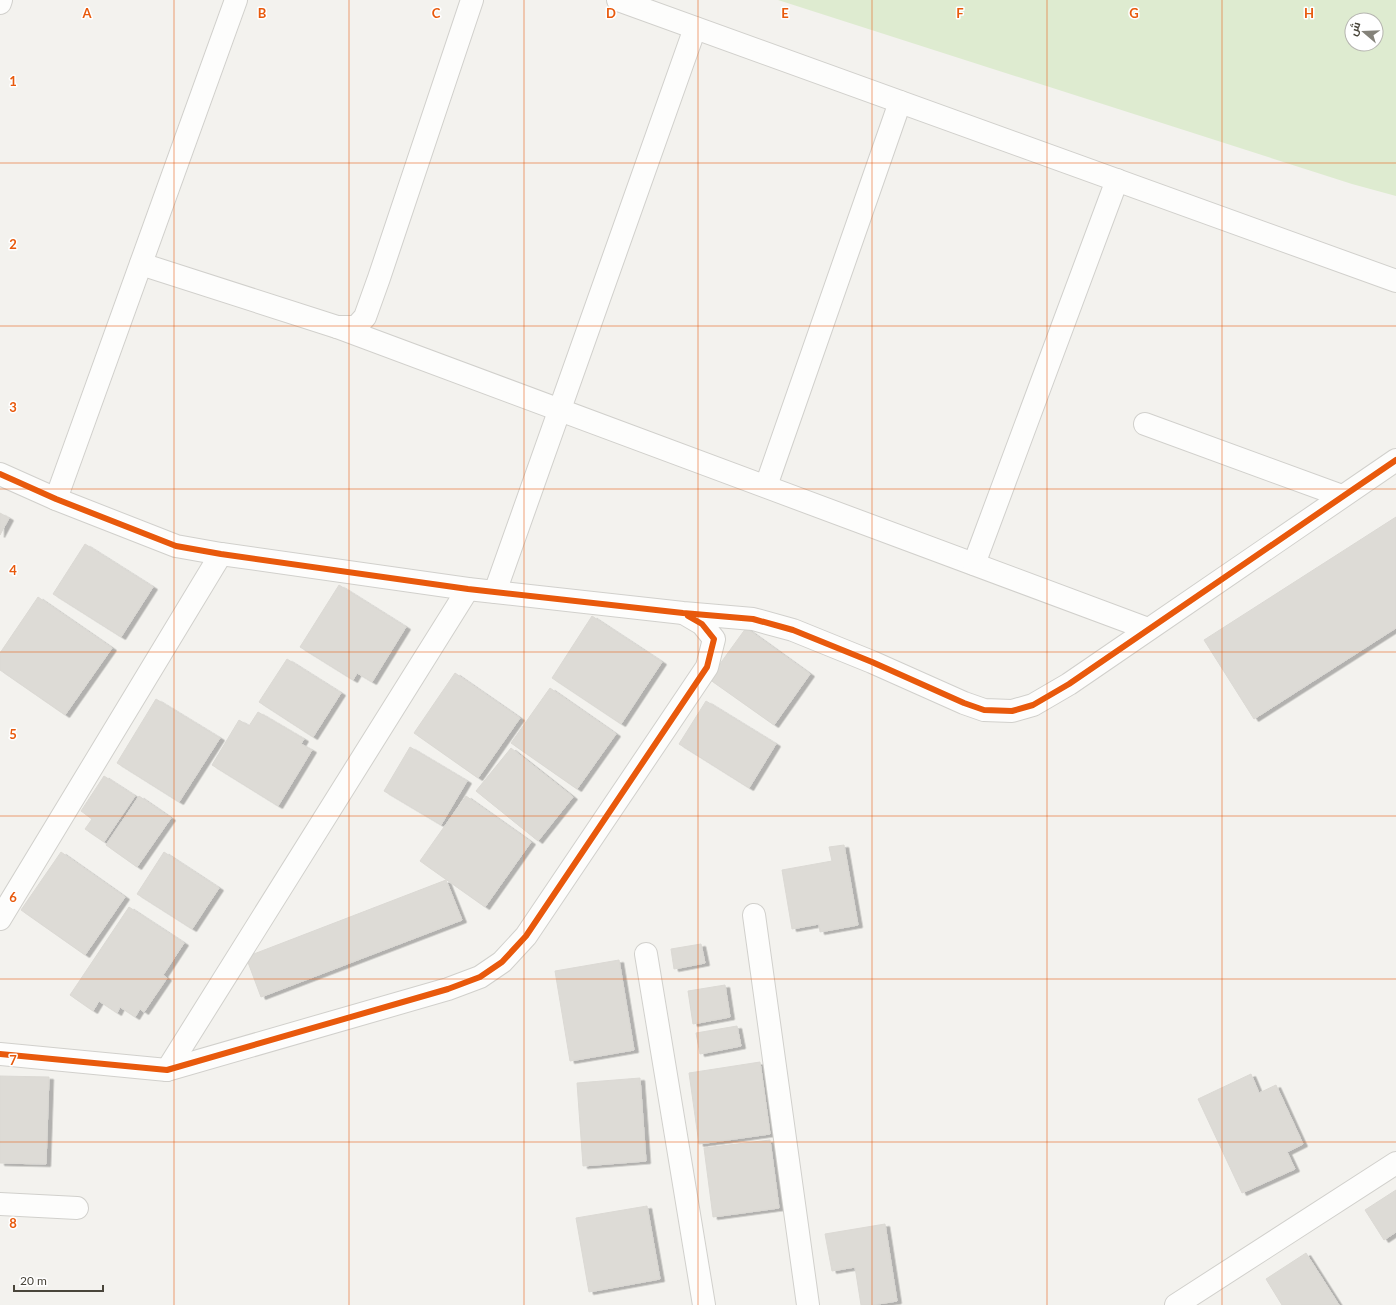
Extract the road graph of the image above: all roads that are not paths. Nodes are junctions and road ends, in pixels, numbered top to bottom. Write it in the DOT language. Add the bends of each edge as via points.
graph roads {
  1 [pos="1,0"];
  2 [pos="236,0"];
  3 [pos="472,0"];
  4 [pos="618,0"];
  5 [pos="0,3"];
  6 [pos="695,28"];
  7 [pos="900,102"];
  8 [pos="1117,180"];
  9 [pos="141,264"];
  10 [pos="1396,281"];
  11 [pos="337,327"];
  12 [pos="560,409"];
  13 [pos="1145,424"];
  14 [pos="1396,460"];
  15 [pos="0,474"];
  16 [pos="766,486"];
  17 [pos="1342,496"];
  18 [pos="56,499"];
  19 [pos="221,554"];
  20 [pos="974,564"];
  21 [pos="468,589"];
  22 [pos="495,592"];
  23 [pos="683,613"];
  24 [pos="1148,629"];
  25 [pos="754,914"];
  26 [pos="0,919"];
  27 [pos="646,954"];
  28 [pos="0,1054"];
  29 [pos="167,1070"];
  30 [pos="1396,1163"];
  31 [pos="0,1204"];
  32 [pos="77,1208"];
  33 [pos="704,1305"];
  34 [pos="808,1305"];
  35 [pos="1176,1305"];
  1 -- 5 [label="street"];
  2 -- 9 [label="street"];
  3 -- 11 [label="street" via="365,317 356,327"];
  4 -- 6 [label="street"];
  6 -- 7 [label="street"];
  6 -- 12 [label="street"];
  7 -- 8 [label="street"];
  7 -- 16 [label="street"];
  8 -- 10 [label="street"];
  8 -- 20 [label="street"];
  9 -- 11 [label="street"];
  9 -- 18 [label="street"];
  11 -- 12 [label="street"];
  12 -- 16 [label="street"];
  12 -- 22 [label="street"];
  13 -- 17 [label="street"];
  14 -- 17 [label="street"];
  15 -- 18 [label="street"];
  16 -- 20 [label="street"];
  17 -- 24 [label="street"];
  18 -- 19 [label="street" via="176,546"];
  19 -- 21 [label="street"];
  19 -- 26 [label="street"];
  20 -- 24 [label="street"];
  21 -- 22 [label="street"];
  21 -- 29 [label="street"];
  22 -- 23 [label="street"];
  23 -- 24 [label="street" via="753,619 793,630 964,703 984,710 1012,711 1033,705 1070,684"];
  23 -- 29 [label="street" via="702,624 714,639 707,667 526,936 502,962 480,977 448,989"];
  25 -- 34 [label="street"];
  27 -- 33 [label="street"];
  28 -- 29 [label="street"];
  30 -- 35 [label="street"];
  31 -- 32 [label="street"];
}
